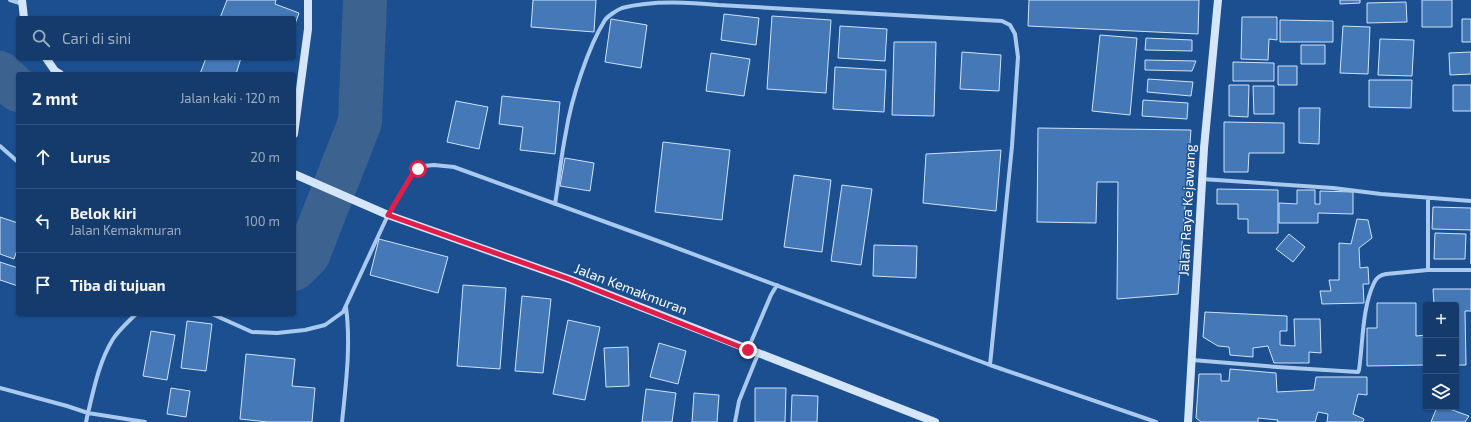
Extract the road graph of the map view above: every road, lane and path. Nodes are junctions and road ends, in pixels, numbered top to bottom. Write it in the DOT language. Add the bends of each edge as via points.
graph roads {
  1 [pos="10,0"];
  2 [pos="308,0"];
  3 [pos="1218,0"];
  4 [pos="22,2"];
  5 [pos="24,16"];
  6 [pos="47,60"];
  7 [pos="57,72"];
  8 [pos="296,119"];
  9 [pos="0,146"];
  10 [pos="16,160"];
  11 [pos="296,175"];
  12 [pos="1202,179"];
  13 [pos="1428,198"];
  14 [pos="1471,201"];
  15 [pos="555,204"];
  16 [pos="388,215"];
  17 [pos="1428,270"];
  18 [pos="1471,270"];
  19 [pos="777,285"];
  20 [pos="346,306"];
  21 [pos="134,316"];
  22 [pos="216,316"];
  23 [pos="749,347"];
  24 [pos="758,354"];
  25 [pos="1192,360"];
  26 [pos="990,365"];
  27 [pos="0,388"];
  28 [pos="88,413"];
  29 [pos="86,422"];
  30 [pos="145,422"];
  31 [pos="342,422"];
  32 [pos="735,422"];
  33 [pos="932,422"];
  34 [pos="1156,422"];
  35 [pos="1188,422"];
  1 -- 4 [label="street"];
  2 -- 8 [label="street" via="308,29"];
  3 -- 12 [label="street, Jalan Raya Kejawang"];
  4 -- 5 [label="street"];
  6 -- 7 [label="street"];
  9 -- 10 [label="street"];
  11 -- 16 [label="street, Jalan Kemakmuran"];
  12 -- 13 [label="street" via="1333,188"];
  12 -- 25 [label="street, Jalan Raya Kejawang"];
  13 -- 14 [label="street"];
  13 -- 17 [label="street"];
  15 -- 16 [label="street" via="454,167 434,165 424,166 413,173"];
  15 -- 19 [label="street"];
  15 -- 26 [label="street" via="566,130 578,85 606,19 621,8 644,2 685,2 1002,21 1010,25 1015,34 1018,57 1012,146"];
  16 -- 20 [label="street"];
  16 -- 23 [label="street, Jalan Kemakmuran" via="569,279"];
  17 -- 18 [label="street"];
  17 -- 25 [label="street" via="1381,275 1374,282 1367,304 1358,372"];
  19 -- 23 [label="street"];
  19 -- 26 [label="street"];
  20 -- 22 [label="street" via="343,312 325,325 277,333 252,332"];
  20 -- 31 [label="street" via="348,342"];
  21 -- 28 [label="street" via="113,338 97,377"];
  23 -- 24 [label="street, Jalan Kemakmuran"];
  24 -- 32 [label="street" via="739,401"];
  24 -- 33 [label="street, Jalan Kemakmuran"];
  25 -- 35 [label="street, Jalan Raya Kejawang"];
  26 -- 34 [label="street"];
  27 -- 28 [label="street"];
  28 -- 29 [label="street"];
  28 -- 30 [label="street"];
}
